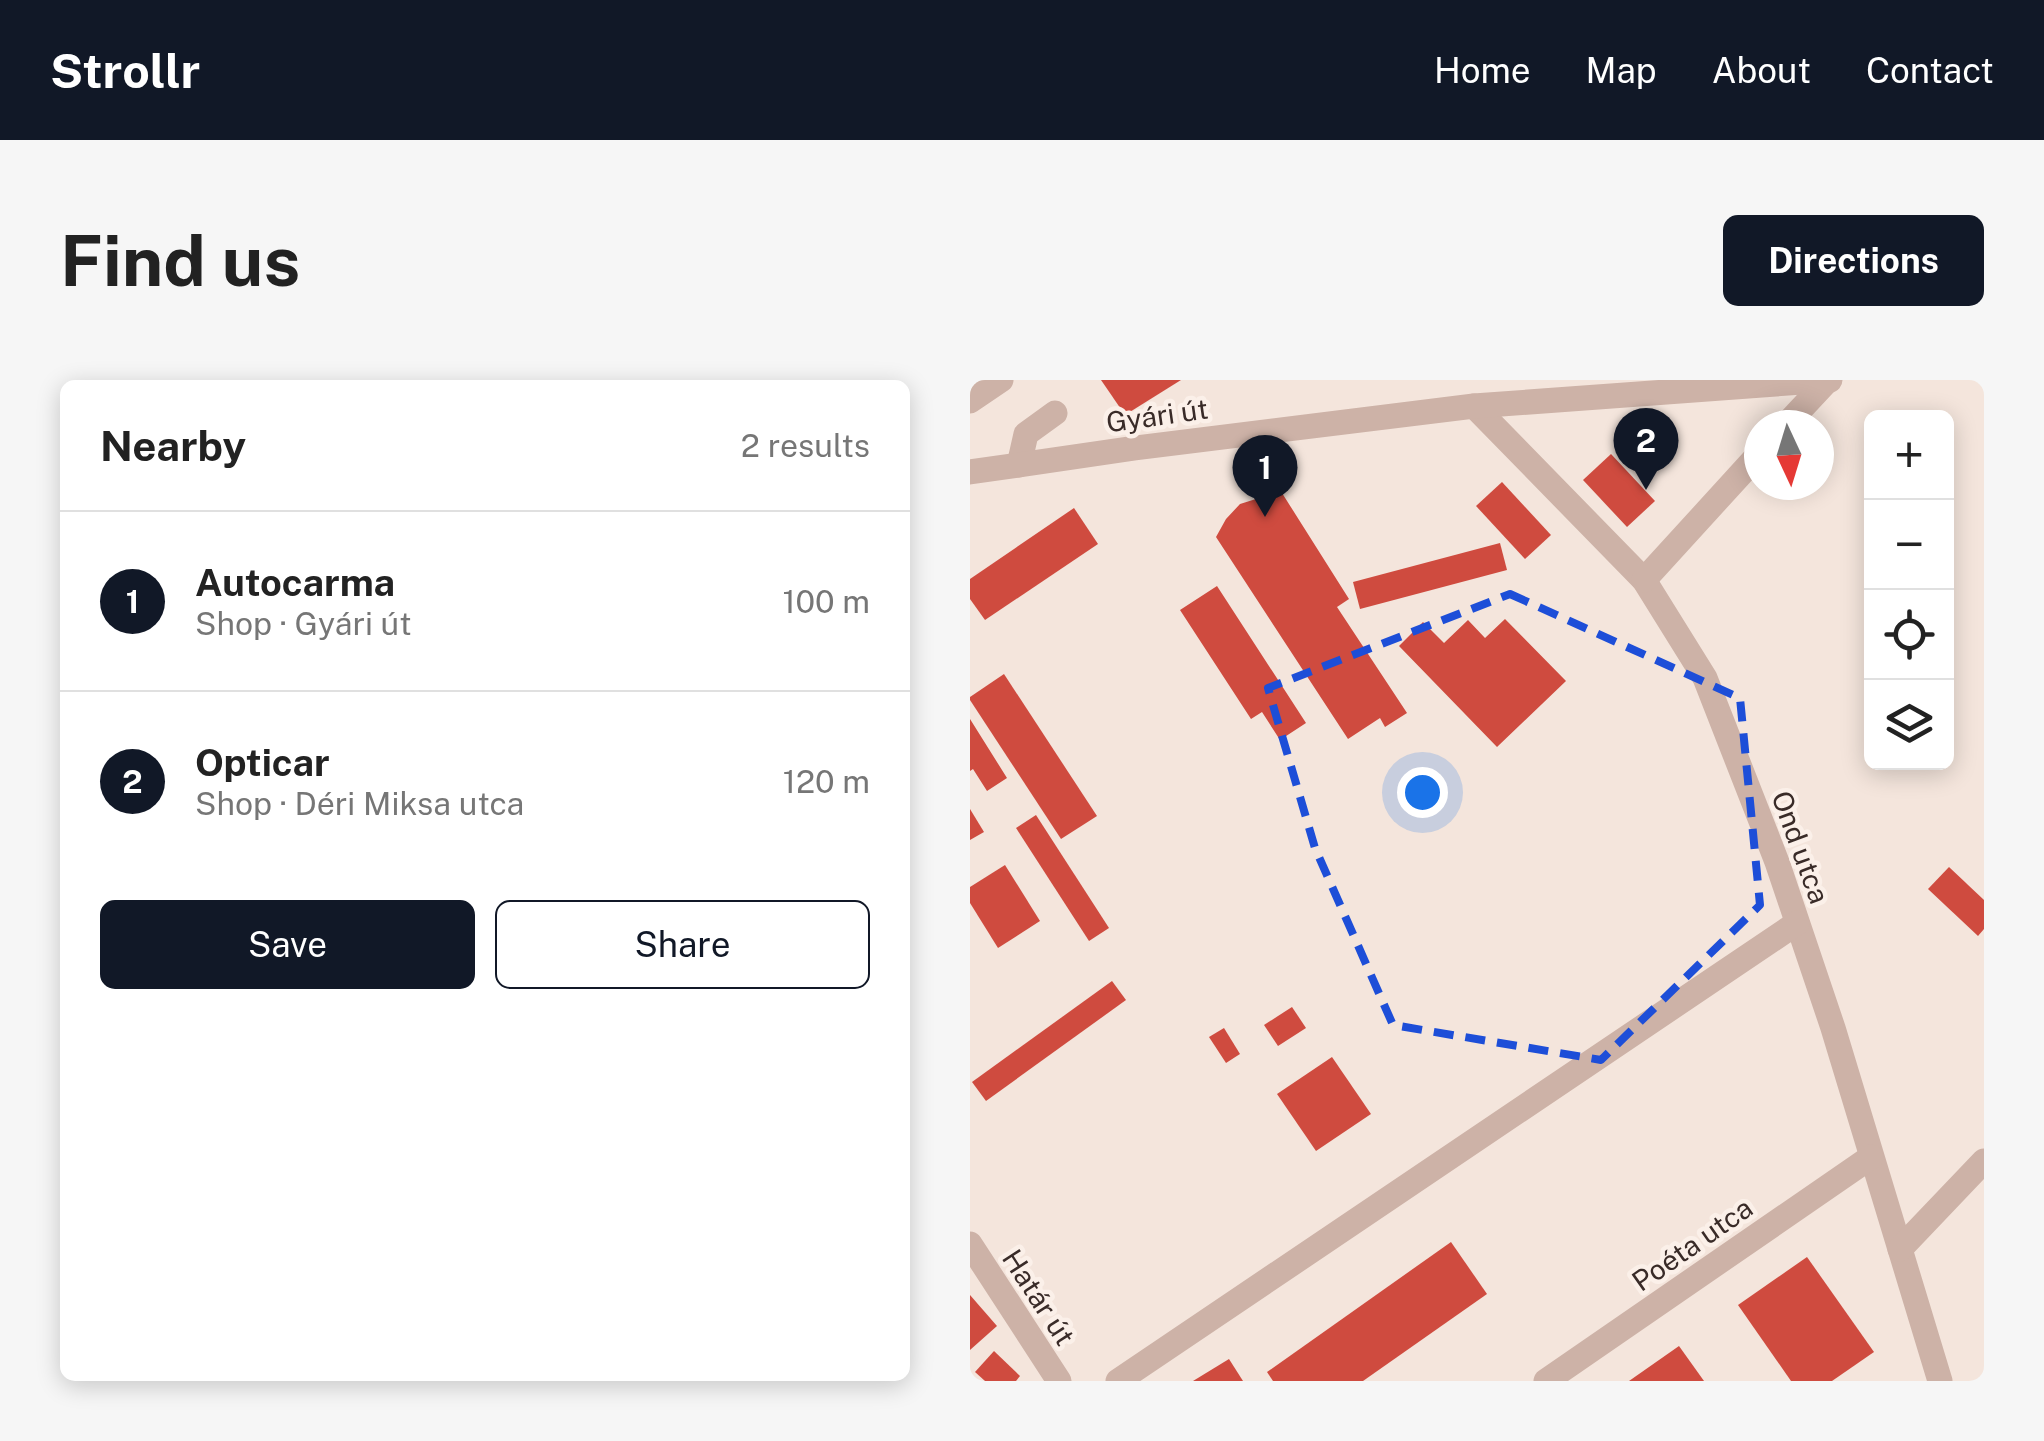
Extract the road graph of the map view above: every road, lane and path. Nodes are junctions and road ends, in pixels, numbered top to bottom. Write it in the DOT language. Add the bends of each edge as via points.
graph roads {
  1 [pos="1001,380"];
  2 [pos="1829,380"];
  3 [pos="970,401"];
  4 [pos="1474,406"];
  5 [pos="1800,410"];
  6 [pos="1055,413"];
  7 [pos="1019,465"];
  8 [pos="1744,470"];
  9 [pos="970,472"];
  10 [pos="1644,580"];
  11 [pos="1798,923"];
  12 [pos="1871,1156"];
  13 [pos="1984,1161"];
  14 [pos="970,1244"];
  15 [pos="1900,1249"];
  16 [pos="1050,1378"];
  17 [pos="1118,1381"];
  18 [pos="1546,1381"];
  19 [pos="1940,1381"];
  1 -- 3 [label="street"];
  2 -- 4 [label="street, Gyári út"];
  2 -- 5 [label="street"];
  4 -- 7 [label="street, Gyári út"];
  4 -- 10 [label="street, Ond utca"];
  6 -- 7 [label="street" via="1026,434"];
  7 -- 9 [label="street, Gyári út"];
  8 -- 10 [label="street"];
  10 -- 11 [label="street, Ond utca" via="1705,678"];
  11 -- 12 [label="street, Ond utca"];
  11 -- 17 [label="street"];
  12 -- 15 [label="street, Ond utca"];
  12 -- 18 [label="street, Poéta utca"];
  13 -- 15 [label="street"];
  14 -- 16 [label="street, Határ út"];
  15 -- 19 [label="street, Ond utca"];
}
